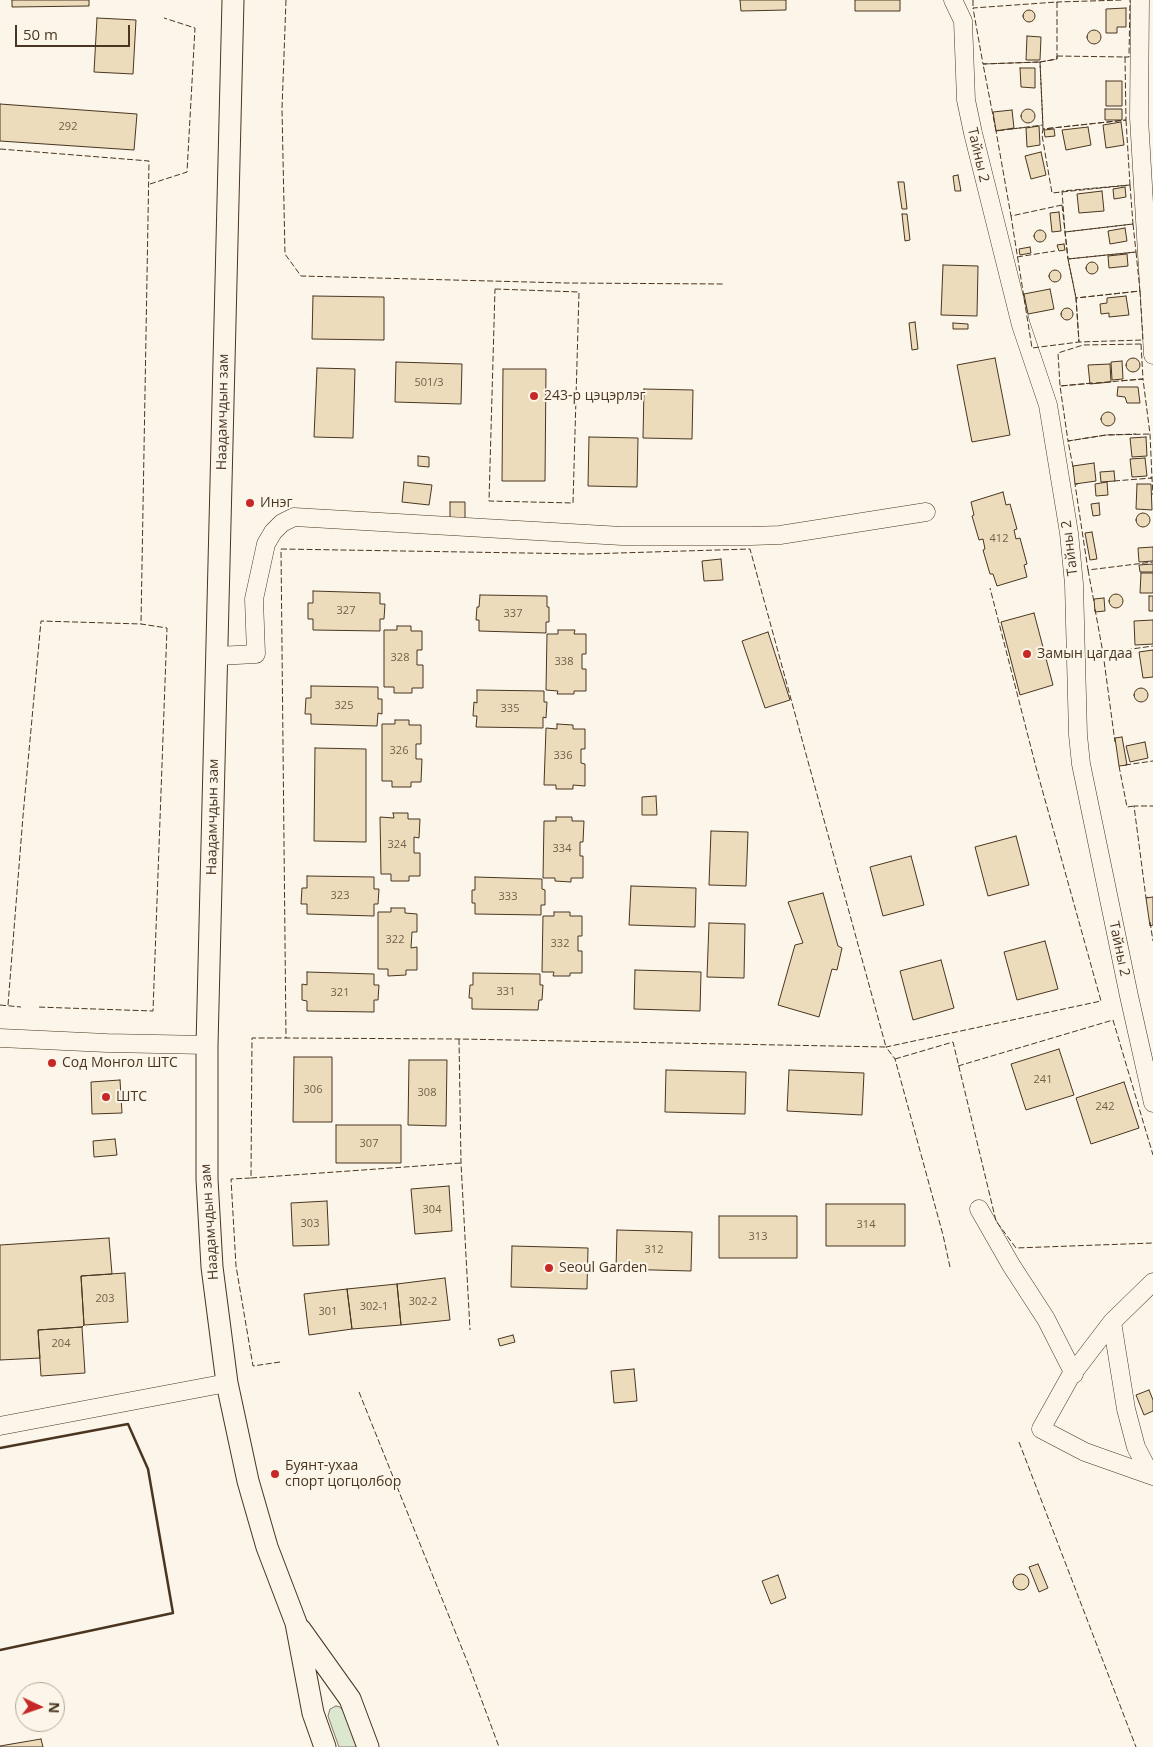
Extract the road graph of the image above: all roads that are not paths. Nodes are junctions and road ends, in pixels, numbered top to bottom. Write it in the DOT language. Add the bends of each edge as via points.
graph roads {
  1 [pos="233,0"];
  2 [pos="953,0"];
  3 [pos="964,0"];
  4 [pos="1140,0"];
  5 [pos="962,21"];
  6 [pos="1153,355"];
  7 [pos="926,512"];
  8 [pos="217,656"];
  9 [pos="0,1038"];
  10 [pos="207,1045"];
  11 [pos="1153,1103"];
  12 [pos="979,1208"];
  13 [pos="1153,1282"];
  14 [pos="1112,1322"];
  15 [pos="1074,1374"];
  16 [pos="227,1383"];
  17 [pos="0,1426"];
  18 [pos="1151,1475"];
  19 [pos="296,1623"];
  20 [pos="325,1747"];
  21 [pos="368,1747"];
  1 -- 8 [label="main road, Наадамчдын зам"];
  2 -- 5 [label="street, Тайны 2"];
  3 -- 5 [label="street"];
  4 -- 6 [label="street" via="1139,118"];
  5 -- 11 [label="street, Тайны 2" via="966,100 1021,325 1048,405 1074,584 1081,764"];
  7 -- 8 [label="street" via="780,535 751,536 622,536 294,517 282,523 266,544 254,599 256,654"];
  8 -- 10 [label="main road, Наадамчдын зам"];
  9 -- 10 [label="street"];
  10 -- 16 [label="main road, Наадамчдын зам" via="206,1156 211,1257"];
  12 -- 15 [label="street" via="1046,1319"];
  13 -- 14 [label="street"];
  14 -- 15 [label="street"];
  14 -- 18 [label="street" via="1126,1409 1136,1447"];
  15 -- 18 [label="street" via="1041,1429 1085,1452"];
  16 -- 17 [label="street"];
  16 -- 19 [label="main road, Наадамчдын зам" via="248,1481 267,1547"];
  19 -- 20 [label="main road, Наадамчдын зам" via="313,1713"];
  19 -- 21 [label="main road, Наадамчдын зам" via="350,1699"];
}
